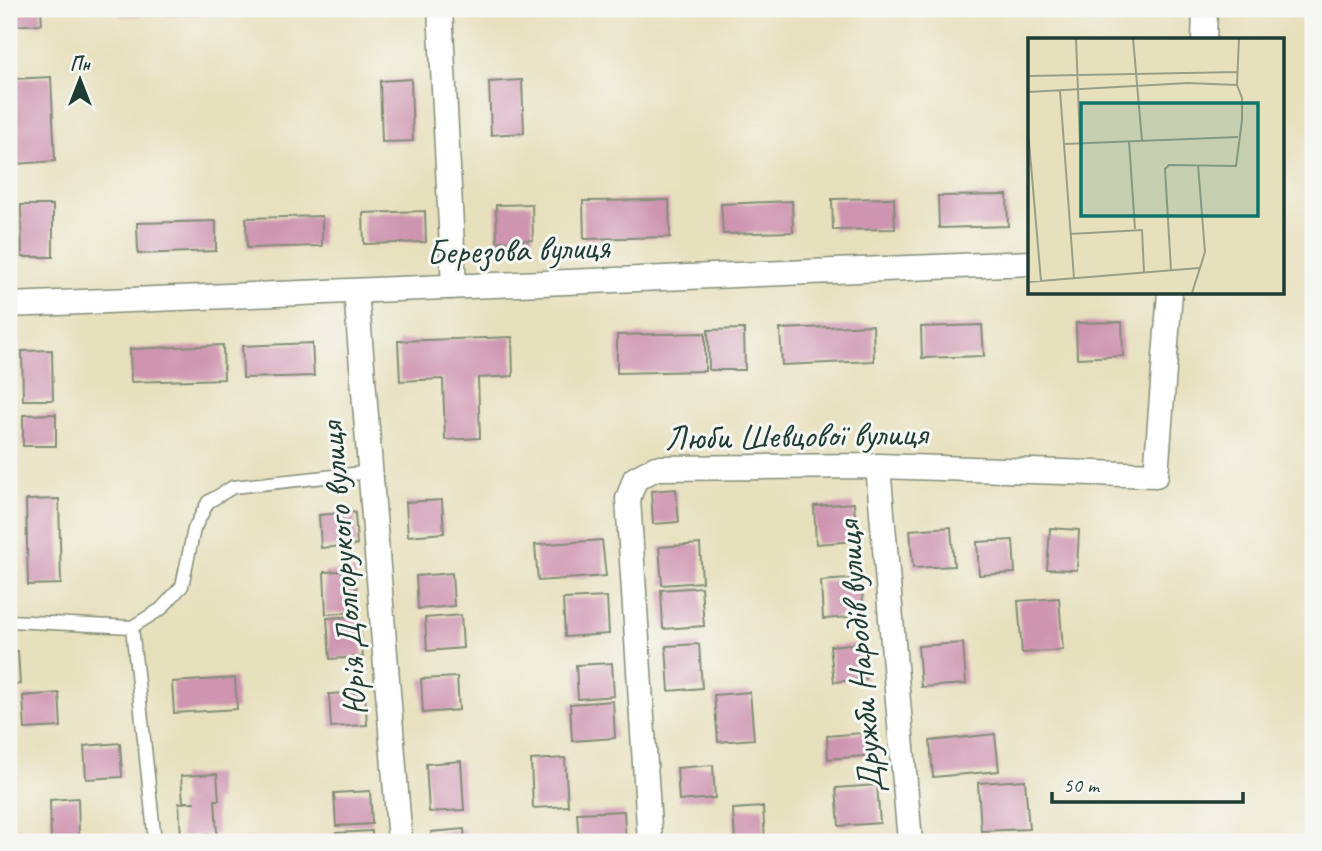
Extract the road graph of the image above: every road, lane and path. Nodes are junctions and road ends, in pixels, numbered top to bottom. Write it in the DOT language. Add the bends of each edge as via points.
graph roads {
  1 [pos="440,9"];
  2 [pos="1205,9"];
  3 [pos="1204,38"];
  4 [pos="1028,263"];
  5 [pos="454,287"];
  6 [pos="356,291"];
  7 [pos="1170,294"];
  8 [pos="9,305"];
  9 [pos="877,466"];
  10 [pos="371,472"];
  11 [pos="9,621"];
  12 [pos="132,627"];
  13 [pos="155,842"];
  14 [pos="400,842"];
  15 [pos="650,842"];
  16 [pos="910,842"];
  1 -- 5 [label="street"];
  2 -- 3 [label="street"];
  4 -- 5 [label="street, Березова вулиця"];
  5 -- 6 [label="street, Березова вулиця"];
  6 -- 8 [label="street, Березова вулиця"];
  6 -- 10 [label="street, Юрія Долгорукого вулиця"];
  7 -- 9 [label="street, Люби Шевцової вулиця" via="1156,475"];
  9 -- 15 [label="street, Люби Шевцової вулиця" via="656,468 635,479 628,499"];
  9 -- 16 [label="street, Дружби Народів вулиця"];
  10 -- 12 [label="lane" via="233,487 208,502 194,529 182,586 161,609"];
  10 -- 14 [label="street, Юрія Долгорукого вулиця"];
  11 -- 12 [label="lane"];
  12 -- 13 [label="lane"];
}
